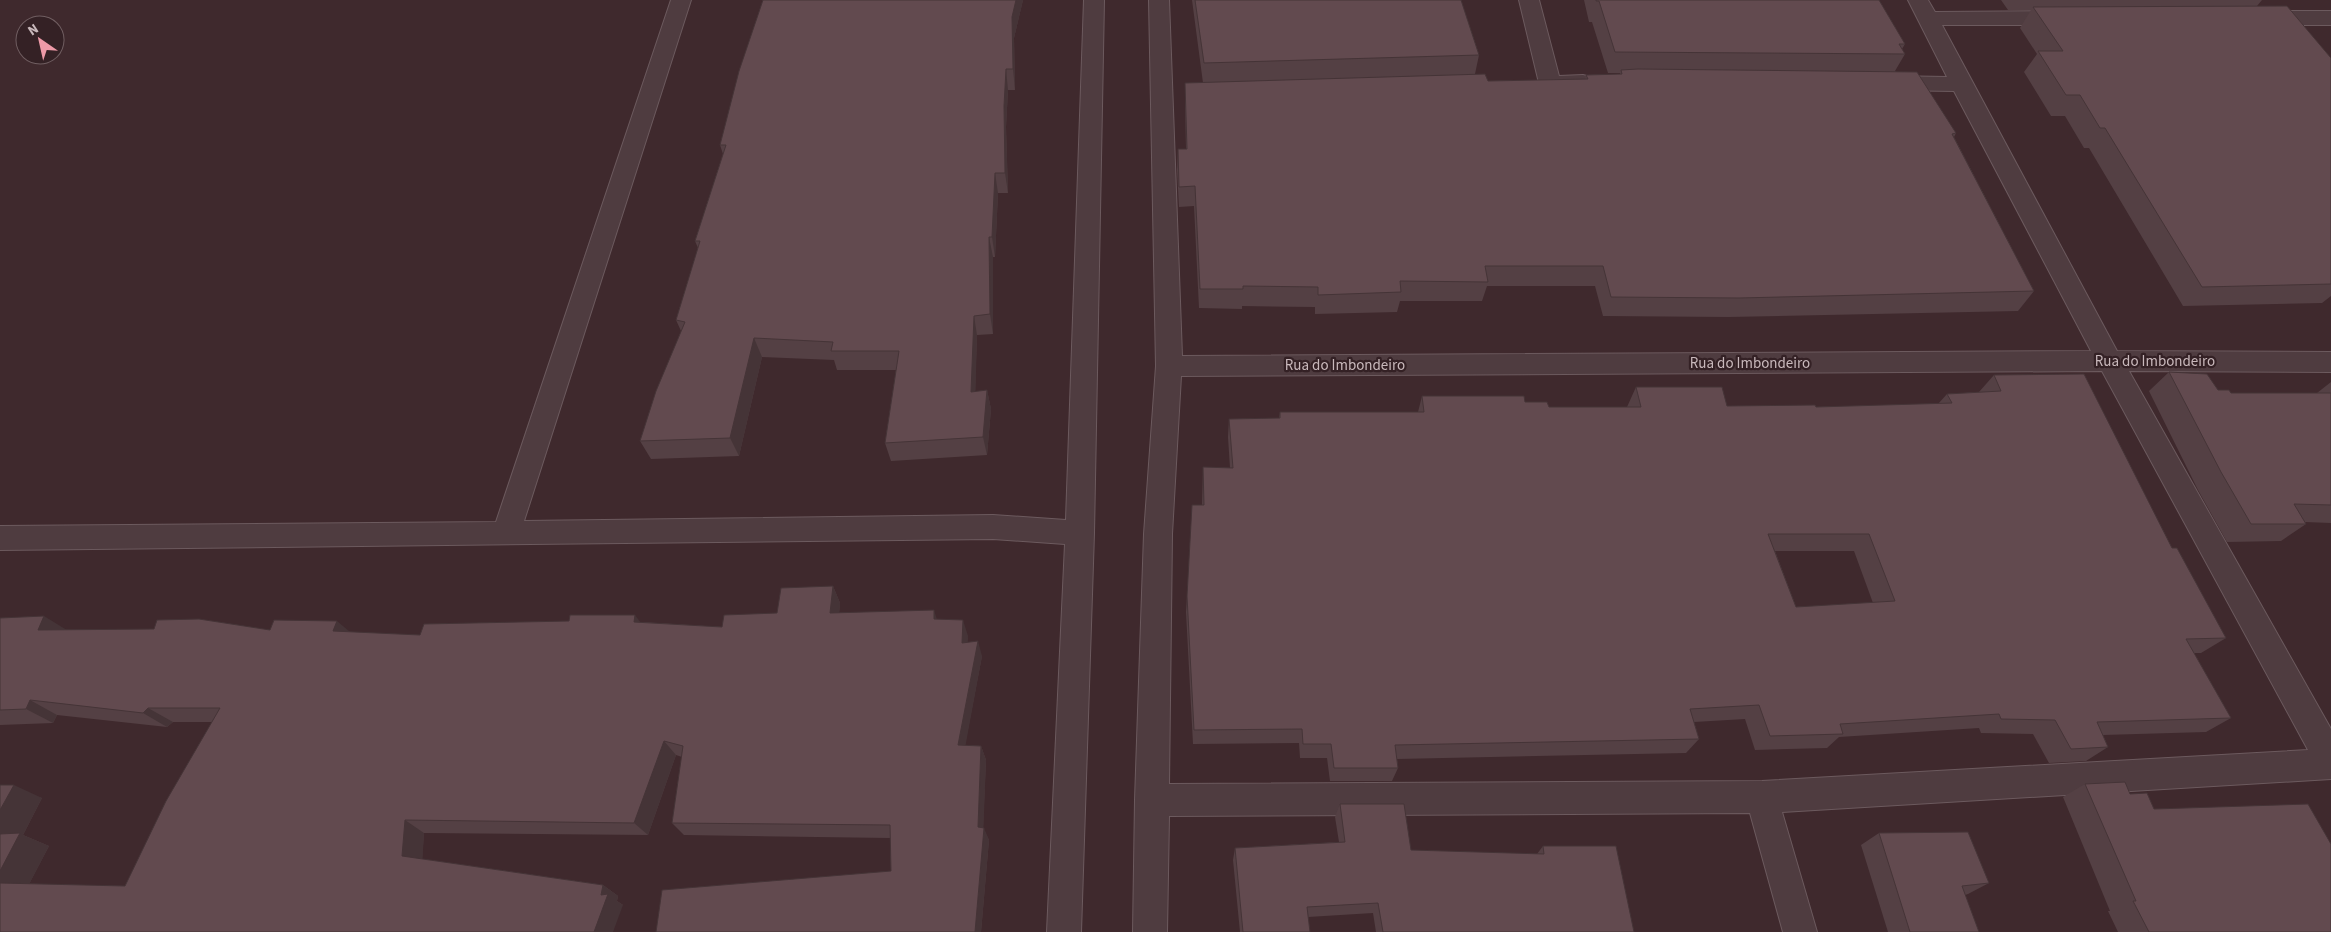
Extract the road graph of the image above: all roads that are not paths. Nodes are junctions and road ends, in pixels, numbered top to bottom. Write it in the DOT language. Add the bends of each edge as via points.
graph roads {
  1 [pos="681,0"];
  2 [pos="1094,0"];
  3 [pos="1159,0"];
  4 [pos="1529,0"];
  5 [pos="1923,9"];
  6 [pos="2243,17"];
  7 [pos="2085,18"];
  8 [pos="2331,18"];
  9 [pos="1603,81"];
  10 [pos="1863,83"];
  11 [pos="1961,84"];
  12 [pos="2109,361"];
  13 [pos="2331,362"];
  14 [pos="1169,366"];
  15 [pos="1080,533"];
  16 [pos="506,534"];
  17 [pos="0,538"];
  18 [pos="2331,762"];
  19 [pos="1762,797"];
  20 [pos="1151,800"];
  21 [pos="1064,932"];
  22 [pos="1150,932"];
  23 [pos="1800,932"];
  1 -- 16 [label="street"];
  2 -- 15 [label="street"];
  3 -- 14 [label="street" via="1170,95"];
  4 -- 9 [label="street" via="1540,83"];
  5 -- 7 [label="street"];
  5 -- 11 [label="street"];
  6 -- 8 [label="street"];
  10 -- 11 [label="street"];
  11 -- 12 [label="street"];
  12 -- 13 [label="street, Rua do Imbondeiro"];
  12 -- 14 [label="street, Rua do Imbondeiro"];
  12 -- 18 [label="street"];
  14 -- 20 [label="street" via="1158,534"];
  15 -- 16 [label="street" via="993,527"];
  15 -- 21 [label="street"];
  16 -- 17 [label="street"];
  18 -- 19 [label="street"];
  19 -- 20 [label="street"];
  19 -- 23 [label="street"];
  20 -- 22 [label="street"];
}
